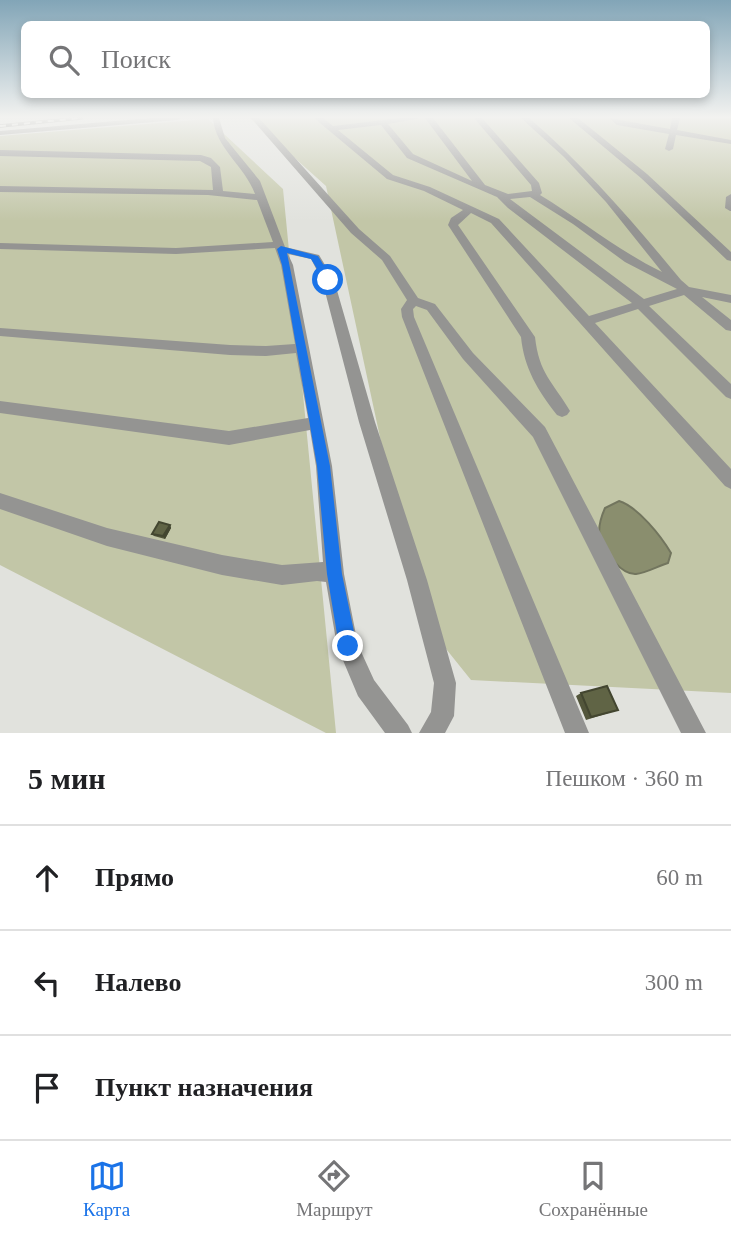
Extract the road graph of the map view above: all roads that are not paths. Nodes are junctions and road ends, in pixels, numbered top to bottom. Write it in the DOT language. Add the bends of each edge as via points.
graph roads {
  1 [pos="233,152"];
  2 [pos="285,152"];
  3 [pos="360,152"];
  4 [pos="407,152"];
  5 [pos="457,152"];
  6 [pos="508,152"];
  7 [pos="562,152"];
  8 [pos="615,152"];
  9 [pos="0,153"];
  10 [pos="482,188"];
  11 [pos="0,189"];
  12 [pos="218,192"];
  13 [pos="501,195"];
  14 [pos="533,195"];
  15 [pos="261,197"];
  16 [pos="471,209"];
  17 [pos="0,246"];
  18 [pos="280,246"];
  19 [pos="731,258"];
  20 [pos="687,290"];
  21 [pos="731,299"];
  22 [pos="414,302"];
  23 [pos="642,304"];
  24 [pos="587,321"];
  25 [pos="731,327"];
  26 [pos="0,332"];
  27 [pos="300,348"];
  28 [pos="731,393"];
  29 [pos="0,407"];
  30 [pos="562,411"];
  31 [pos="316,423"];
  32 [pos="731,481"];
  33 [pos="0,501"];
  34 [pos="334,574"];
  35 [pos="400,733"];
  36 [pos="431,733"];
  37 [pos="577,733"];
  38 [pos="694,733"];
  1 -- 15 [label="street"];
  2 -- 22 [label="street" via="355,231 386,258"];
  3 -- 16 [label="street" via="390,177"];
  4 -- 10 [label="street"];
  5 -- 10 [label="street"];
  6 -- 14 [label="street" via="536,185"];
  7 -- 20 [label="street"];
  8 -- 19 [label="street"];
  9 -- 12 [label="street" via="201,158 217,169"];
  10 -- 13 [label="street"];
  11 -- 12 [label="street"];
  12 -- 15 [label="street"];
  13 -- 14 [label="street"];
  13 -- 23 [label="street"];
  14 -- 20 [label="street" via="629,260"];
  15 -- 18 [label="street"];
  16 -- 24 [label="street" via="509,234"];
  16 -- 30 [label="street" via="453,225 528,337 529,359 538,382"];
  17 -- 18 [label="street" via="139,250"];
  18 -- 27 [label="street"];
  18 -- 36 [label="street" via="315,257 331,290 445,683 442,716"];
  20 -- 21 [label="street"];
  20 -- 23 [label="street"];
  20 -- 25 [label="street"];
  22 -- 37 [label="street" via="407,309 408,317"];
  22 -- 38 [label="street" via="431,307 468,356 539,432"];
  23 -- 24 [label="street"];
  23 -- 28 [label="street"];
  24 -- 32 [label="street"];
  26 -- 27 [label="street" via="230,350"];
  27 -- 31 [label="street"];
  29 -- 31 [label="street" via="229,438"];
  31 -- 34 [label="street"];
  33 -- 34 [label="street" via="107,537 222,565 282,575"];
  34 -- 35 [label="street" via="348,646 366,688"];
}
